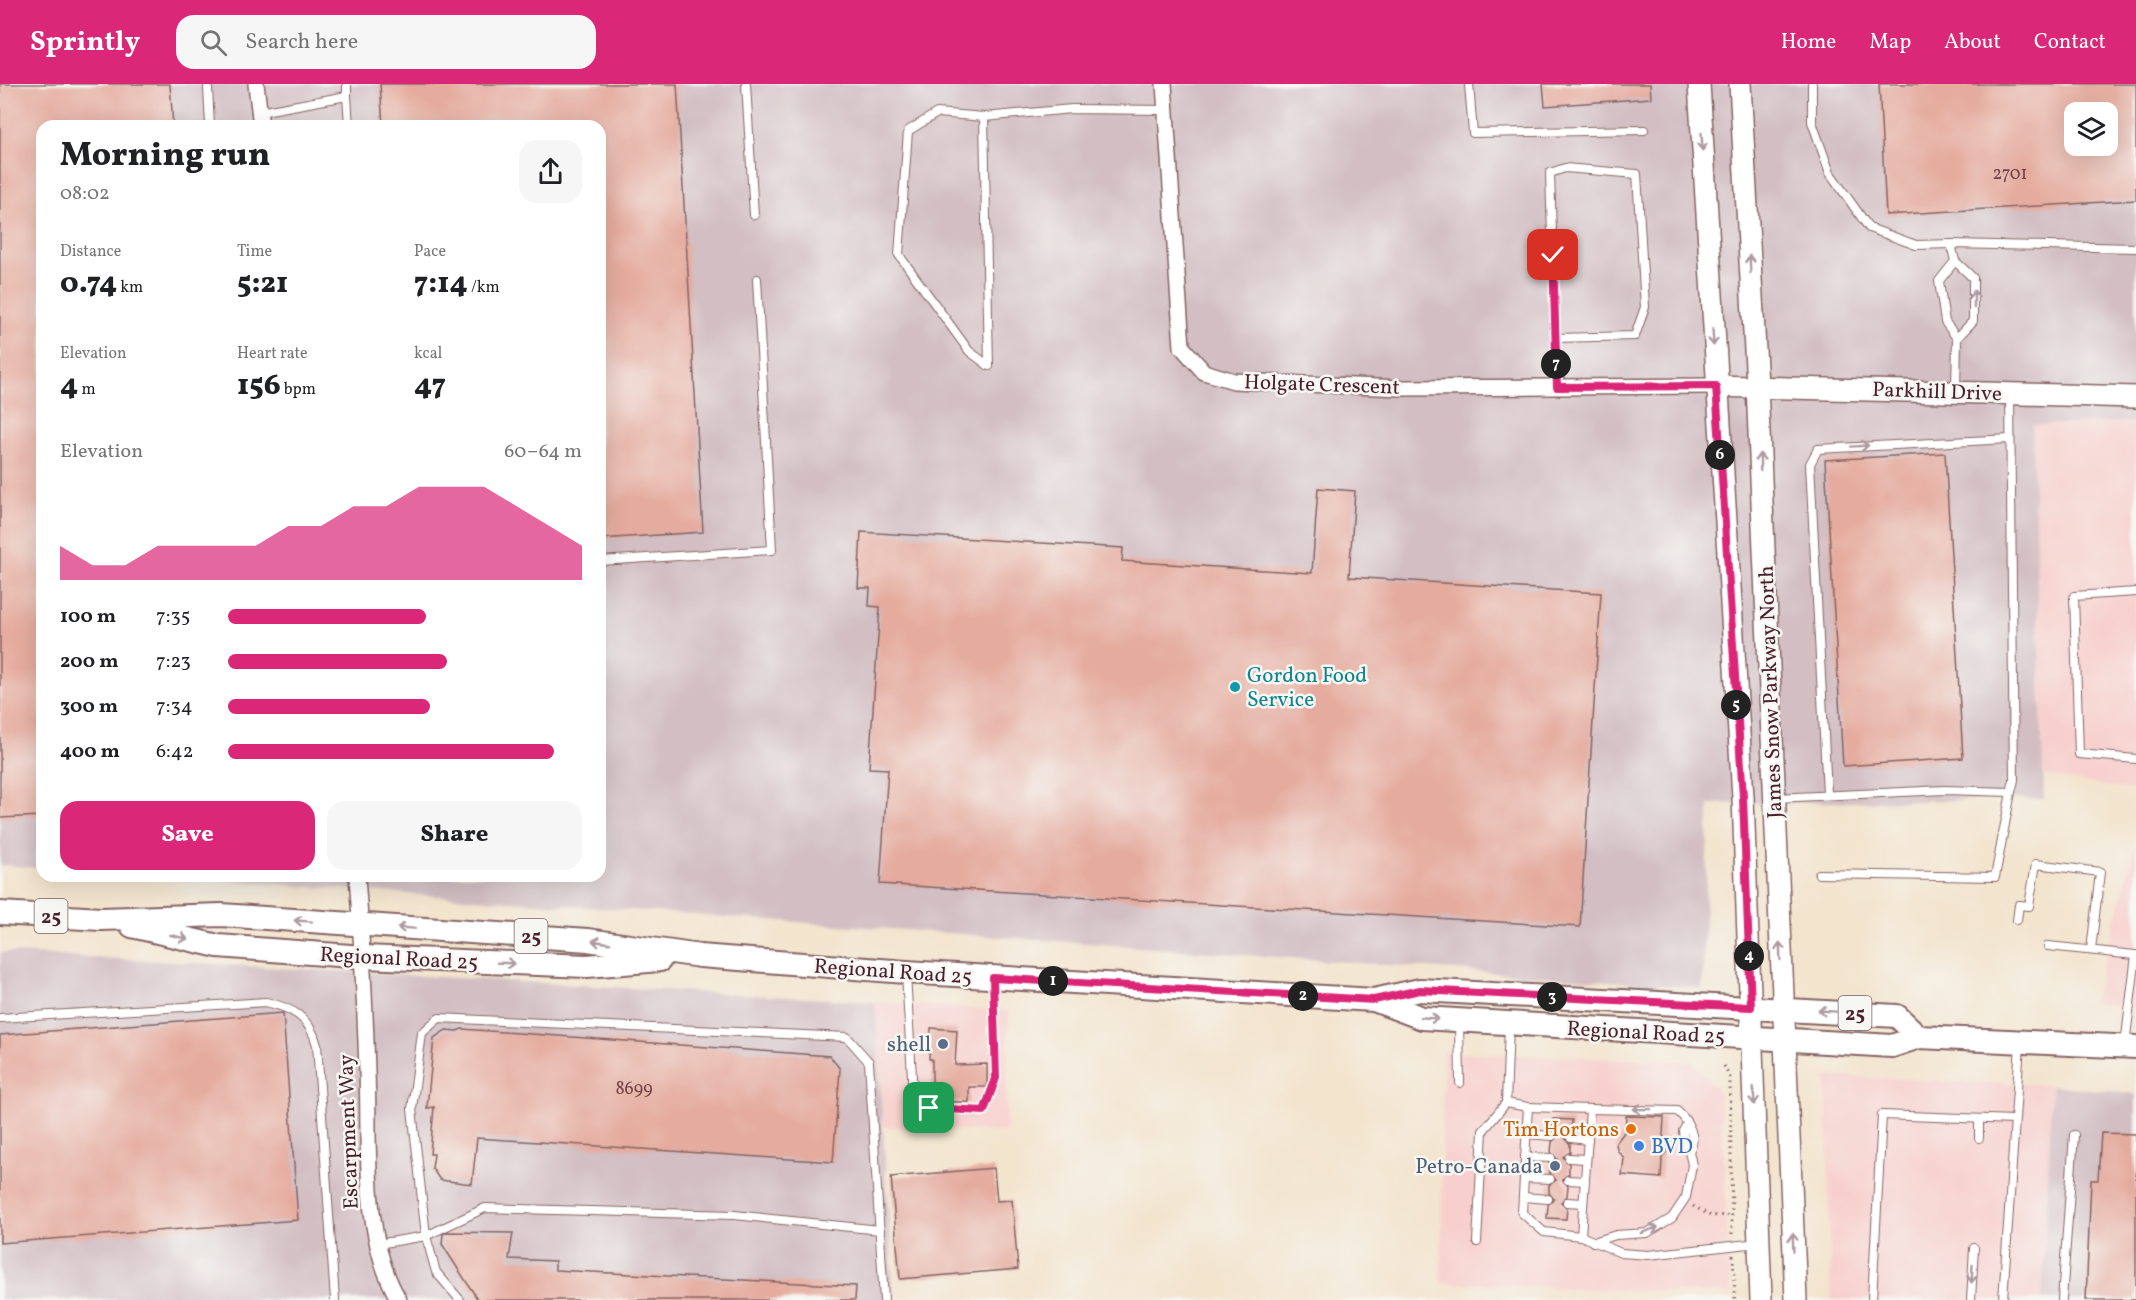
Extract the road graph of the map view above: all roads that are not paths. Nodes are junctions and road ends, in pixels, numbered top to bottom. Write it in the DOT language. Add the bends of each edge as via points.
graph roads {
  1 [pos="256,84"];
  2 [pos="347,84"];
  3 [pos="746,84"];
  4 [pos="1164,84"];
  5 [pos="1469,84"];
  6 [pos="1699,84"];
  7 [pos="1740,84"];
  8 [pos="1812,84"];
  9 [pos="208,88"];
  10 [pos="348,96"];
  11 [pos="1166,110"];
  12 [pos="984,117"];
  13 [pos="260,119"];
  14 [pos="210,120"];
  15 [pos="349,120"];
  16 [pos="1644,130"];
  17 [pos="754,215"];
  18 [pos="1951,244"];
  19 [pos="2136,248"];
  20 [pos="1955,261"];
  21 [pos="757,279"];
  22 [pos="1555,338"];
  23 [pos="1957,338"];
  24 [pos="1748,385"];
  25 [pos="1716,386"];
  26 [pos="1557,387"];
  27 [pos="1956,391"];
  28 [pos="2010,393"];
  29 [pos="2136,397"];
  30 [pos="2010,439"];
  31 [pos="606,561"];
  32 [pos="2136,592"];
  33 [pos="2136,759"];
  34 [pos="2011,792"];
  35 [pos="1827,794"];
  36 [pos="1774,798"];
  37 [pos="1819,874"];
  38 [pos="357,882"];
  39 [pos="0,913"];
  40 [pos="101,919"];
  41 [pos="2017,920"];
  42 [pos="361,925"];
  43 [pos="2048,946"];
  44 [pos="2091,950"];
  45 [pos="2136,955"];
  46 [pos="700,956"];
  47 [pos="364,957"];
  48 [pos="906,972"];
  49 [pos="993,978"];
  50 [pos="1374,1000"];
  51 [pos="1751,1007"];
  52 [pos="1783,1009"];
  53 [pos="0,1018"];
  54 [pos="1459,1020"];
  55 [pos="1509,1024"];
  56 [pos="1919,1036"];
  57 [pos="1752,1037"];
  58 [pos="1783,1039"];
  59 [pos="2020,1042"];
  60 [pos="2130,1046"];
  61 [pos="1460,1083"];
  62 [pos="1506,1103"];
  63 [pos="1528,1107"];
  64 [pos="1590,1109"];
  65 [pos="1980,1119"];
  66 [pos="2014,1120"];
  67 [pos="1526,1134"];
  68 [pos="2074,1135"];
  69 [pos="1552,1136"];
  70 [pos="1571,1138"];
  71 [pos="1978,1138"];
  72 [pos="1588,1140"];
  73 [pos="1525,1157"];
  74 [pos="1551,1158"];
  75 [pos="1569,1158"];
  76 [pos="1586,1159"];
  77 [pos="1524,1178"];
  78 [pos="1550,1179"];
  79 [pos="1568,1180"];
  80 [pos="1585,1181"];
  81 [pos="1523,1197"];
  82 [pos="1548,1199"];
  83 [pos="1567,1202"];
  84 [pos="1583,1203"];
  85 [pos="880,1230"];
  86 [pos="426,1236"];
  87 [pos="1581,1236"];
  88 [pos="1477,1242"];
  89 [pos="1593,1242"];
  90 [pos="1760,1243"];
  91 [pos="376,1245"];
  92 [pos="1974,1248"];
  93 [pos="335,1300"];
  94 [pos="399,1300"];
  95 [pos="460,1300"];
  96 [pos="884,1300"];
  97 [pos="1761,1300"];
  98 [pos="1796,1300"];
  99 [pos="1872,1300"];
  100 [pos="1971,1300"];
  101 [pos="2003,1300"];
  102 [pos="2062,1300"];
  1 -- 13 [label="street"];
  2 -- 10 [label="lane"];
  3 -- 17 [label="lane"];
  4 -- 11 [label="street, Holgate Crescent"];
  5 -- 16 [label="lane" via="1473,133"];
  6 -- 25 [label="main road, James Snow Parkway North, one-way"];
  24 -- 7 [label="main road, James Snow Parkway North, one-way"];
  8 -- 18 [label="lane" via="1812,122 1830,173 1869,228 1916,245"];
  9 -- 14 [label="lane"];
  10 -- 13 [label="lane"];
  10 -- 15 [label="lane"];
  11 -- 12 [label="lane" via="1072,109"];
  11 -- 26 [label="street, Holgate Crescent" via="1182,347 1204,372 1234,381 1402,388"];
  12 -- 12 [label="lane" via="937,113 908,130 899,255 969,351 989,366"];
  18 -- 19 [label="lane"];
  18 -- 20 [label="lane"];
  20 -- 23 [label="lane" via="1939,281 1945,322"];
  23 -- 20 [label="lane, one-way" via="1973,321 1974,303 1973,278"];
  21 -- 31 [label="lane" via="772,550"];
  22 -- 22 [label="lane" via="1550,173 1565,168 1637,174 1645,307 1635,336"];
  22 -- 26 [label="lane"];
  23 -- 27 [label="lane"];
  24 -- 25 [label="main road, Holgate Crescent"];
  24 -- 27 [label="main road, Parkhill Drive"];
  36 -- 24 [label="main road, James Snow Parkway North, one-way"];
  25 -- 26 [label="street, Holgate Crescent"];
  25 -- 51 [label="main road, James Snow Parkway North" via="1743,797"];
  27 -- 28 [label="main road, Parkhill Drive"];
  28 -- 29 [label="main road, Parkhill Drive"];
  28 -- 30 [label="lane"];
  30 -- 34 [label="lane" via="2014,780"];
  35 -- 30 [label="lane, one-way" via="1810,464 1818,449"];
  32 -- 33 [label="lane" via="2073,596 2079,754"];
  34 -- 35 [label="lane"];
  34 -- 37 [label="lane" via="1995,877"];
  35 -- 36 [label="lane"];
  52 -- 36 [label="main road, James Snow Parkway North, one-way"];
  38 -- 42 [label="street, Escarpment Way"];
  39 -- 40 [label="main road, Regional Road 25 / 25"];
  42 -- 40 [label="main road, Regional Road 25 / 25, one-way" via="221,915"];
  40 -- 47 [label="main road, Regional Road 25 / 25, one-way" via="218,946"];
  41 -- 44 [label="lane" via="2019,905 2029,906 2036,864 2100,872"];
  46 -- 42 [label="main road, Regional Road 25 / 25, one-way" via="588,940"];
  42 -- 47 [label="street, Escarpment Way"];
  43 -- 44 [label="lane"];
  44 -- 45 [label="lane"];
  45 -- 60 [label="lane"];
  47 -- 46 [label="main road, Regional Road 25 / 25, one-way" via="587,966"];
  46 -- 48 [label="main road, Regional Road 25 / 25"];
  47 -- 91 [label="street, Escarpment Way"];
  48 -- 49 [label="main road, Regional Road 25 / 25"];
  48 -- 49 [label="lane" via="913,1094 929,1108 984,1111 996,1078"];
  49 -- 50 [label="main road, Regional Road 25 / 25"];
  50 -- 51 [label="main road, Regional Road 25 / 25" via="1420,990"];
  50 -- 54 [label="main road, Regional Road 25 / 25, one-way" via="1422,1018"];
  51 -- 52 [label="main road, Regional Road 25 / 25"];
  51 -- 57 [label="main road, James Snow Parkway North"];
  56 -- 52 [label="main road, Regional Road 25 / 25, one-way" via="1897,1016"];
  52 -- 58 [label="main road, James Snow Parkway North"];
  53 -- 93 [label="lane" via="266,1002 292,1008 313,1028 317,1045"];
  54 -- 55 [label="main road, Regional Road 25 / 25"];
  54 -- 61 [label="lane"];
  55 -- 57 [label="main road, Regional Road 25 / 25"];
  55 -- 62 [label="lane"];
  56 -- 58 [label="main road, Regional Road 25 / 25" via="1892,1046"];
  56 -- 59 [label="main road, Regional Road 25 / 25"];
  57 -- 58 [label="main road, Regional Road 25 / 25"];
  57 -- 90 [label="main road, James Snow Parkway North, one-way"];
  98 -- 58 [label="main road, James Snow Parkway North, one-way"];
  59 -- 60 [label="main road, Regional Road 25 / 25"];
  59 -- 66 [label="lane"];
  62 -- 63 [label="lane"];
  62 -- 88 [label="lane" via="1483,1131"];
  63 -- 64 [label="lane"];
  63 -- 67 [label="lane"];
  64 -- 72 [label="lane"];
  89 -- 64 [label="lane, one-way" via="1616,1234 1647,1233 1672,1218 1684,1201 1692,1165 1685,1148 1683,1131 1687,1124 1677,1111"];
  65 -- 66 [label="lane"];
  65 -- 71 [label="lane"];
  65 -- 99 [label="lane" via="1882,1115"];
  66 -- 101 [label="lane"];
  67 -- 69 [label="lane"];
  67 -- 73 [label="lane"];
  68 -- 102 [label="lane"];
  70 -- 72 [label="lane"];
  72 -- 76 [label="lane"];
  73 -- 74 [label="lane"];
  73 -- 77 [label="lane"];
  75 -- 76 [label="lane"];
  76 -- 80 [label="lane"];
  77 -- 78 [label="lane"];
  77 -- 81 [label="lane"];
  79 -- 80 [label="lane"];
  80 -- 84 [label="lane"];
  81 -- 82 [label="lane"];
  81 -- 87 [label="lane" via="1522,1213 1544,1232"];
  83 -- 84 [label="lane"];
  84 -- 87 [label="lane"];
  85 -- 86 [label="lane" via="734,1215 486,1208"];
  85 -- 86 [label="lane" via="869,1062 847,1037 439,1018 422,1033 412,1109"];
  85 -- 96 [label="lane"];
  86 -- 91 [label="lane"];
  86 -- 95 [label="lane" via="436,1272"];
  87 -- 89 [label="lane"];
  89 -- 90 [label="lane" via="1621,1253 1648,1255"];
  90 -- 97 [label="main road, James Snow Parkway North"];
  91 -- 94 [label="street, Escarpment Way" via="384,1272"];
  92 -- 100 [label="lane, one-way"];
}
